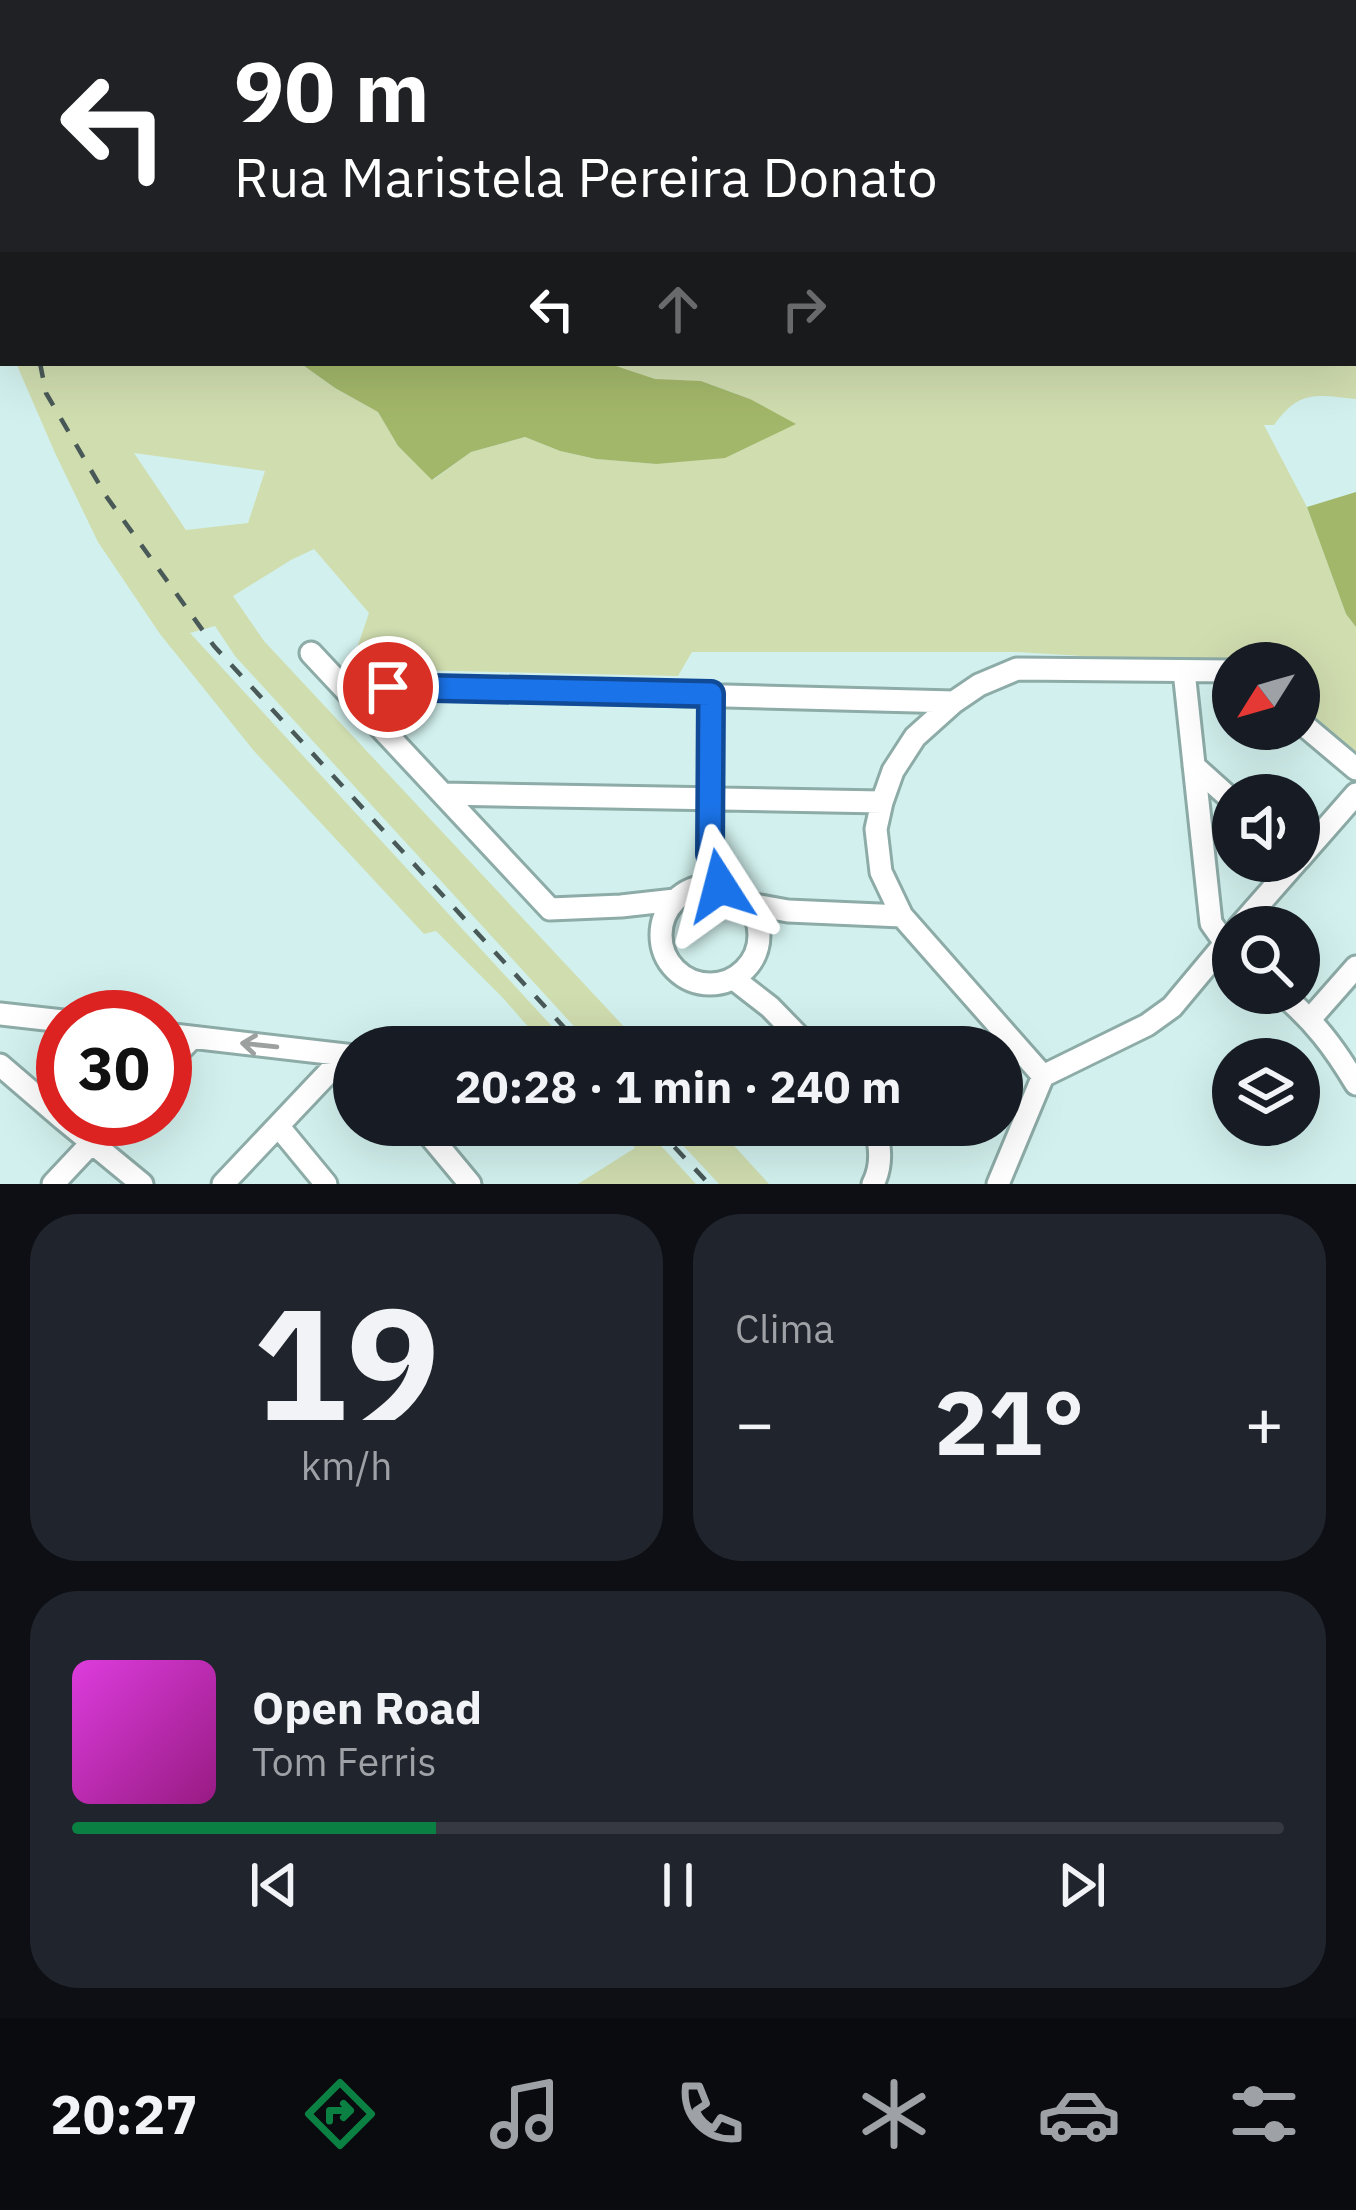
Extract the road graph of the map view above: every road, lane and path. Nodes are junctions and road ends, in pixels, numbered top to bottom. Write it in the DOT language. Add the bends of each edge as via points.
graph roads {
  1 [pos="311,653"];
  2 [pos="1184,670"];
  3 [pos="1212,671"];
  4 [pos="342,686"];
  5 [pos="711,694"];
  6 [pos="954,702"];
  7 [pos="1320,739"];
  8 [pos="1194,766"];
  9 [pos="1356,769"];
  10 [pos="1212,782"];
  11 [pos="443,794"];
  12 [pos="1356,794"];
  13 [pos="712,799"];
  14 [pos="882,802"];
  15 [pos="1320,835"];
  16 [pos="710,854"];
  17 [pos="1280,882"];
  18 [pos="720,886"];
  19 [pos="696,887"];
  20 [pos="675,899"];
  21 [pos="749,904"];
  22 [pos="621,906"];
  23 [pos="1260,906"];
  24 [pos="788,911"];
  25 [pos="902,916"];
  26 [pos="1212,924"];
  27 [pos="661,927"];
  28 [pos="759,928"];
  29 [pos="1212,962"];
  30 [pos="1356,967"];
  31 [pos="742,971"];
  32 [pos="0,1013"];
  33 [pos="1306,1014"];
  34 [pos="36,1018"];
  35 [pos="1311,1018"];
  36 [pos="788,1026"];
  37 [pos="193,1038"];
  38 [pos="333,1053"];
  39 [pos="0,1065"];
  40 [pos="333,1072"];
  41 [pos="1043,1076"];
  42 [pos="1356,1084"];
  43 [pos="36,1096"];
  44 [pos="280,1127"];
  45 [pos="88,1146"];
  46 [pos="95,1146"];
  47 [pos="438,1146"];
  48 [pos="879,1146"];
  49 [pos="53,1184"];
  50 [pos="142,1184"];
  51 [pos="223,1184"];
  52 [pos="326,1184"];
  53 [pos="470,1184"];
  54 [pos="873,1184"];
  55 [pos="998,1184"];
  1 -- 4 [label="street"];
  2 -- 3 [label="street"];
  2 -- 6 [label="street" via="1017,669"];
  2 -- 8 [label="street"];
  4 -- 5 [label="street"];
  4 -- 11 [label="street"];
  5 -- 6 [label="street"];
  5 -- 13 [label="street"];
  6 -- 14 [label="street" via="915,737"];
  7 -- 9 [label="street"];
  8 -- 10 [label="street"];
  8 -- 26 [label="street"];
  11 -- 13 [label="street"];
  11 -- 22 [label="street" via="550,909"];
  12 -- 15 [label="street"];
  13 -- 14 [label="street"];
  13 -- 16 [label="street"];
  14 -- 25 [label="street" via="881,872"];
  16 -- 18 [label="street"];
  16 -- 19 [label="street"];
  17 -- 23 [label="street"];
  18 -- 19 [label="street"];
  18 -- 21 [label="street"];
  19 -- 20 [label="street"];
  20 -- 22 [label="street"];
  20 -- 27 [label="street"];
  21 -- 24 [label="street"];
  21 -- 28 [label="street"];
  22 -- 27 [label="street"];
  24 -- 25 [label="street"];
  24 -- 28 [label="street"];
  25 -- 41 [label="street"];
  27 -- 31 [label="street" via="664,954 681,975 707,984"];
  28 -- 31 [label="street" via="758,947"];
  29 -- 41 [label="street" via="1147,1024"];
  30 -- 35 [label="street"];
  31 -- 36 [label="street"];
  32 -- 34 [label="street"];
  33 -- 35 [label="street"];
  35 -- 42 [label="street"];
  38 -- 37 [label="street, one-way"];
  39 -- 43 [label="street"];
  40 -- 44 [label="street"];
  41 -- 55 [label="street"];
  44 -- 51 [label="street"];
  44 -- 52 [label="street"];
  45 -- 49 [label="street"];
  46 -- 50 [label="street"];
  47 -- 53 [label="street"];
  48 -- 54 [label="street"];
}
